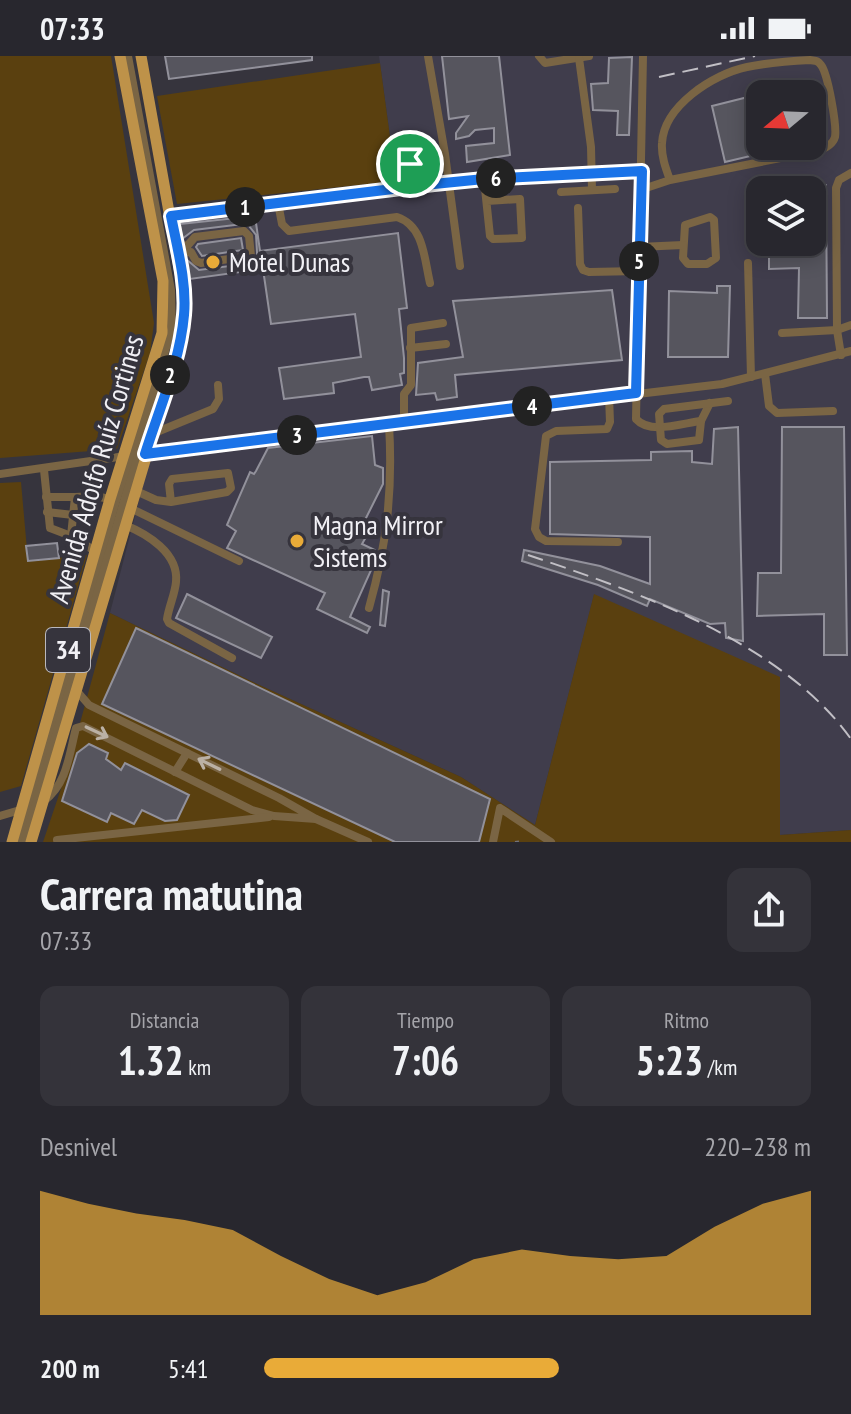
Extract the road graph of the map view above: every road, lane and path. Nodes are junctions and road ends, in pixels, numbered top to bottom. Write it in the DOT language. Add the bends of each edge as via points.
graph roads {
  1 [pos="120,56"];
  2 [pos="130,56"];
  3 [pos="141,56"];
  4 [pos="428,56"];
  5 [pos="539,56"];
  6 [pos="643,56"];
  7 [pos="584,57"];
  8 [pos="431,160"];
  9 [pos="642,171"];
  10 [pos="591,172"];
  11 [pos="851,173"];
  12 [pos="484,179"];
  13 [pos="670,180"];
  14 [pos="448,182"];
  15 [pos="434,184"];
  16 [pos="615,189"];
  17 [pos="592,190"];
  18 [pos="640,190"];
  19 [pos="561,192"];
  20 [pos="487,201"];
  21 [pos="278,203"];
  22 [pos="578,208"];
  23 [pos="171,216"];
  24 [pos="683,245"];
  25 [pos="639,247"];
  26 [pos="178,250"];
  27 [pos="748,263"];
  28 [pos="460,266"];
  29 [pos="639,271"];
  30 [pos="430,283"];
  31 [pos="443,323"];
  32 [pos="851,325"];
  33 [pos="837,330"];
  34 [pos="782,333"];
  35 [pos="446,344"];
  36 [pos="410,348"];
  37 [pos="851,351"];
  38 [pos="841,355"];
  39 [pos="765,374"];
  40 [pos="751,377"];
  41 [pos="218,385"];
  42 [pos="636,393"];
  43 [pos="609,396"];
  44 [pos="728,401"];
  45 [pos="710,403"];
  46 [pos="833,411"];
  47 [pos="701,421"];
  48 [pos="404,422"];
  49 [pos="389,424"];
  50 [pos="659,427"];
  51 [pos="151,434"];
  52 [pos="134,456"];
  53 [pos="44,470"];
  54 [pos="0,474"];
  55 [pos="134,490"];
  56 [pos="46,497"];
  57 [pos="75,497"];
  58 [pos="110,499"];
  59 [pos="171,502"];
  60 [pos="130,508"];
  61 [pos="47,512"];
  62 [pos="73,515"];
  63 [pos="125,525"];
  64 [pos="71,536"];
  65 [pos="618,542"];
  66 [pos="95,551"];
  67 [pos="239,561"];
  68 [pos="369,608"];
  69 [pos="232,658"];
  70 [pos="76,689"];
  71 [pos="130,725"];
  72 [pos="121,744"];
  73 [pos="187,753"];
  74 [pos="175,772"];
  75 [pos="43,801"];
  76 [pos="20,810"];
  77 [pos="0,816"];
  78 [pos="274,816"];
  79 [pos="316,819"];
  80 [pos="534,831"];
  81 [pos="57,840"];
  82 [pos="523,841"];
  83 [pos="12,842"];
  84 [pos="25,842"];
  85 [pos="368,842"];
  86 [pos="493,842"];
  87 [pos="515,842"];
  88 [pos="532,842"];
  89 [pos="551,842"];
  1 -- 52 [label="main road, Avenida Adolfo Ruíz Cortines" via="164,305"];
  2 -- 52 [label="street" via="172,312"];
  3 -- 23 [label="main road, Avenida Adolfo Ruíz Cortines"];
  4 -- 14 [label="street"];
  5 -- 7 [label="street" via="545,63"];
  6 -- 9 [label="street"];
  7 -- 10 [label="street"];
  8 -- 15 [label="street"];
  9 -- 10 [label="street"];
  9 -- 18 [label="street"];
  10 -- 12 [label="street"];
  10 -- 17 [label="street"];
  11 -- 33 [label="street" via="836,188"];
  12 -- 14 [label="street"];
  12 -- 20 [label="street"];
  13 -- 13 [label="street" via="831,144 835,136 823,67 810,60 745,67 698,91 663,133 662,154"];
  13 -- 18 [label="street"];
  14 -- 15 [label="street"];
  14 -- 28 [label="street"];
  15 -- 21 [label="street"];
  16 -- 17 [label="street"];
  17 -- 19 [label="street"];
  18 -- 25 [label="street"];
  20 -- 20 [label="street" via="490,236 522,238 520,199"];
  21 -- 23 [label="street"];
  21 -- 30 [label="street" via="289,231 405,220 419,236"];
  22 -- 29 [label="street" via="583,270"];
  23 -- 26 [label="main road, Avenida Adolfo Ruíz Cortines"];
  24 -- 24 [label="street" via="685,225 713,218 712,262 688,264"];
  24 -- 25 [label="street"];
  25 -- 29 [label="street"];
  26 -- 26 [label="street" via="191,252 204,263 251,261 249,236 241,231 195,237"];
  26 -- 51 [label="main road, Avenida Adolfo Ruíz Cortines" via="184,316"];
  27 -- 40 [label="street"];
  29 -- 42 [label="street"];
  31 -- 36 [label="street" via="411,328"];
  32 -- 33 [label="street"];
  33 -- 34 [label="street"];
  33 -- 38 [label="street"];
  35 -- 36 [label="street"];
  36 -- 48 [label="street"];
  37 -- 38 [label="street"];
  38 -- 39 [label="street"];
  39 -- 40 [label="street"];
  39 -- 46 [label="street" via="769,406 777,413"];
  40 -- 42 [label="street"];
  41 -- 51 [label="street" via="213,409"];
  42 -- 43 [label="street"];
  42 -- 50 [label="street" via="636,419 642,426"];
  43 -- 48 [label="street"];
  43 -- 65 [label="street" via="607,429 546,436 535,529 546,541"];
  44 -- 45 [label="street"];
  45 -- 47 [label="street"];
  45 -- 50 [label="street" via="664,409"];
  47 -- 50 [label="street"];
  47 -- 50 [label="street" via="701,435 694,442 663,443"];
  48 -- 49 [label="street"];
  49 -- 52 [label="street"];
  49 -- 68 [label="street" via="386,542"];
  51 -- 52 [label="main road, Avenida Adolfo Ruíz Cortines"];
  52 -- 53 [label="street"];
  52 -- 55 [label="main road, Avenida Adolfo Ruíz Cortines / 34"];
  52 -- 58 [label="main road, Avenida Adolfo Ruíz Cortines / 34"];
  52 -- 84 [label="street" via="101,554"];
  53 -- 54 [label="street"];
  53 -- 56 [label="street"];
  55 -- 59 [label="street"];
  55 -- 60 [label="main road, Avenida Adolfo Ruíz Cortines / 34"];
  56 -- 57 [label="street"];
  56 -- 61 [label="street"];
  57 -- 58 [label="street"];
  57 -- 62 [label="street"];
  58 -- 66 [label="main road, Avenida Adolfo Ruíz Cortines / 34"];
  59 -- 59 [label="street" via="230,492 229,475 172,479"];
  60 -- 63 [label="main road, Avenida Adolfo Ruíz Cortines / 34"];
  60 -- 67 [label="street"];
  61 -- 62 [label="street"];
  61 -- 64 [label="street" via="50,528"];
  62 -- 64 [label="street"];
  63 -- 69 [label="street" via="152,538 173,565 177,577 169,623"];
  63 -- 70 [label="main road, Avenida Adolfo Ruíz Cortines / 34"];
  64 -- 66 [label="street"];
  66 -- 76 [label="main road, Avenida Adolfo Ruíz Cortines / 34"];
  70 -- 71 [label="street" via="89,705"];
  70 -- 75 [label="main road, Avenida Adolfo Ruíz Cortines / 34"];
  71 -- 72 [label="street"];
  71 -- 73 [label="street"];
  72 -- 74 [label="street"];
  75 -- 72 [label="street, one-way" via="57,792 76,728 88,727"];
  73 -- 74 [label="street"];
  79 -- 73 [label="street, one-way"];
  74 -- 78 [label="street"];
  75 -- 84 [label="main road, Avenida Adolfo Ruíz Cortines / 34"];
  76 -- 77 [label="street"];
  76 -- 83 [label="main road, Avenida Adolfo Ruíz Cortines / 34"];
  78 -- 79 [label="street"];
  78 -- 81 [label="street"];
  79 -- 85 [label="street"];
  80 -- 86 [label="street" via="500,808"];
  80 -- 88 [label="street"];
  80 -- 89 [label="street"];
  82 -- 87 [label="path"];
}
